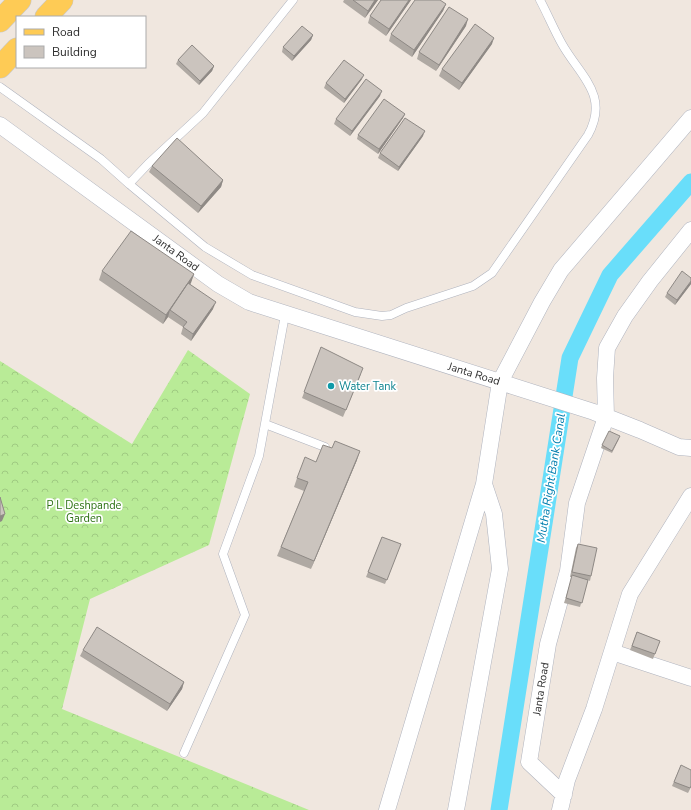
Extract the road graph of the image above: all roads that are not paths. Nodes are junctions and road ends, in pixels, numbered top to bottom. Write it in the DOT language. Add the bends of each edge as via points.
graph roads {
  1 [pos="20,0"];
  2 [pos="62,0"];
  3 [pos="293,0"];
  4 [pos="540,0"];
  5 [pos="47,16"];
  6 [pos="0,21"];
  7 [pos="16,50"];
  8 [pos="0,67"];
  9 [pos="0,87"];
  10 [pos="691,118"];
  11 [pos="0,124"];
  12 [pos="129,184"];
  13 [pos="691,230"];
  14 [pos="285,315"];
  15 [pos="507,384"];
  16 [pos="600,415"];
  17 [pos="265,424"];
  18 [pos="325,447"];
  19 [pos="691,448"];
  20 [pos="484,484"];
  21 [pos="691,496"];
  22 [pos="612,652"];
  23 [pos="691,678"];
  24 [pos="184,753"];
  25 [pos="562,803"];
  26 [pos="387,810"];
  27 [pos="456,810"];
  1 -- 6 [label="main road"];
  2 -- 5 [label="main road"];
  3 -- 12 [label="lane" via="203,113"];
  4 -- 12 [label="lane" via="562,45 584,75 593,93 596,108 594,123 492,272 473,286 391,315 375,316 355,312 252,275 205,247"];
  7 -- 8 [label="main road"];
  9 -- 12 [label="lane" via="101,159"];
  10 -- 15 [label="street" via="561,270 542,302"];
  11 -- 14 [label="street, Janta Road" via="218,284 249,302"];
  13 -- 16 [label="street" via="625,316 607,348"];
  14 -- 15 [label="street, Janta Road"];
  14 -- 17 [label="lane"];
  15 -- 16 [label="street, Janta Road"];
  15 -- 20 [label="street"];
  16 -- 19 [label="street" via="679,447"];
  16 -- 25 [label="street, Janta Road" via="577,503 568,571 548,644 529,762"];
  17 -- 18 [label="lane"];
  17 -- 24 [label="lane" via="259,456 223,554 245,615"];
  20 -- 26 [label="street"];
  20 -- 27 [label="street" via="494,514 500,569"];
  21 -- 22 [label="street" via="630,594"];
  22 -- 23 [label="street"];
  22 -- 25 [label="street" via="567,780"];
}
